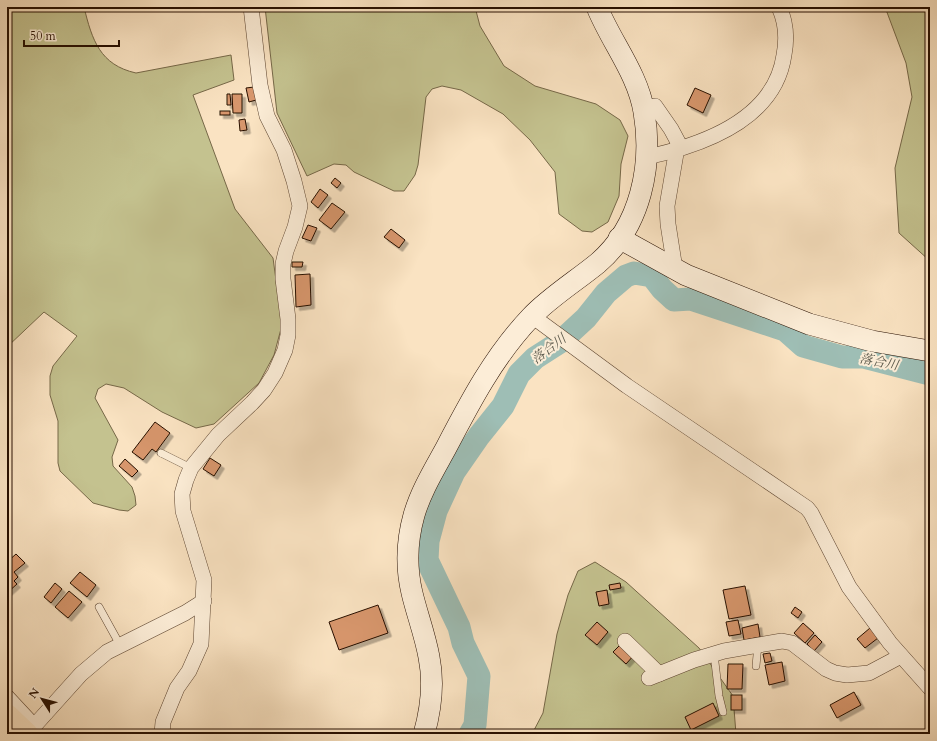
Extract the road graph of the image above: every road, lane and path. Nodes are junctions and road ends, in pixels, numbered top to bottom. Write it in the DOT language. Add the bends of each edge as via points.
graph roads {
  1 [pos="251,7"];
  2 [pos="597,7"];
  3 [pos="779,7"];
  4 [pos="655,106"];
  5 [pos="676,151"];
  6 [pos="647,157"];
  7 [pos="619,238"];
  8 [pos="675,269"];
  9 [pos="532,316"];
  10 [pos="930,351"];
  11 [pos="161,453"];
  12 [pos="191,468"];
  13 [pos="204,601"];
  14 [pos="99,606"];
  15 [pos="624,641"];
  16 [pos="758,644"];
  17 [pos="120,645"];
  18 [pos="714,654"];
  19 [pos="901,656"];
  20 [pos="756,666"];
  21 [pos="930,688"];
  22 [pos="7,697"];
  23 [pos="724,712"];
  24 [pos="7,714"];
  25 [pos="29,731"];
  26 [pos="162,734"];
  27 [pos="424,734"];
  1 -- 12 [label="street" via="260,85 267,116 284,150 300,206 296,227 283,264 288,335 285,350 275,373 264,390 218,435"];
  2 -- 6 [label="street" via="640,95 644,112"];
  3 -- 5 [label="street" via="784,24 785,50 779,77 768,97 741,120"];
  4 -- 5 [label="street" via="678,142"];
  5 -- 6 [label="street"];
  5 -- 8 [label="street" via="668,206"];
  6 -- 7 [label="street" via="639,199 633,216"];
  7 -- 8 [label="street"];
  7 -- 9 [label="street" via="599,262"];
  8 -- 10 [label="street" via="716,288 809,324 872,341"];
  9 -- 19 [label="street" via="627,386 807,508 849,586"];
  9 -- 27 [label="street" via="503,350 479,385 426,485 414,516 408,542 408,562 412,592 430,658 431,677 430,706"];
  11 -- 12 [label="lane"];
  12 -- 13 [label="street" via="182,494 183,511 204,580"];
  13 -- 17 [label="street"];
  13 -- 26 [label="street" via="201,644 189,671 177,688 163,722"];
  14 -- 17 [label="lane"];
  15 -- 18 [label="street" via="654,676"];
  16 -- 18 [label="street"];
  16 -- 19 [label="street" via="782,640 792,643 826,669 848,675 869,673"];
  16 -- 20 [label="lane"];
  17 -- 25 [label="street" via="107,652 82,674"];
  18 -- 23 [label="lane" via="719,696"];
  19 -- 21 [label="street"];
  22 -- 25 [label="street"];
  24 -- 25 [label="main road"];
}
